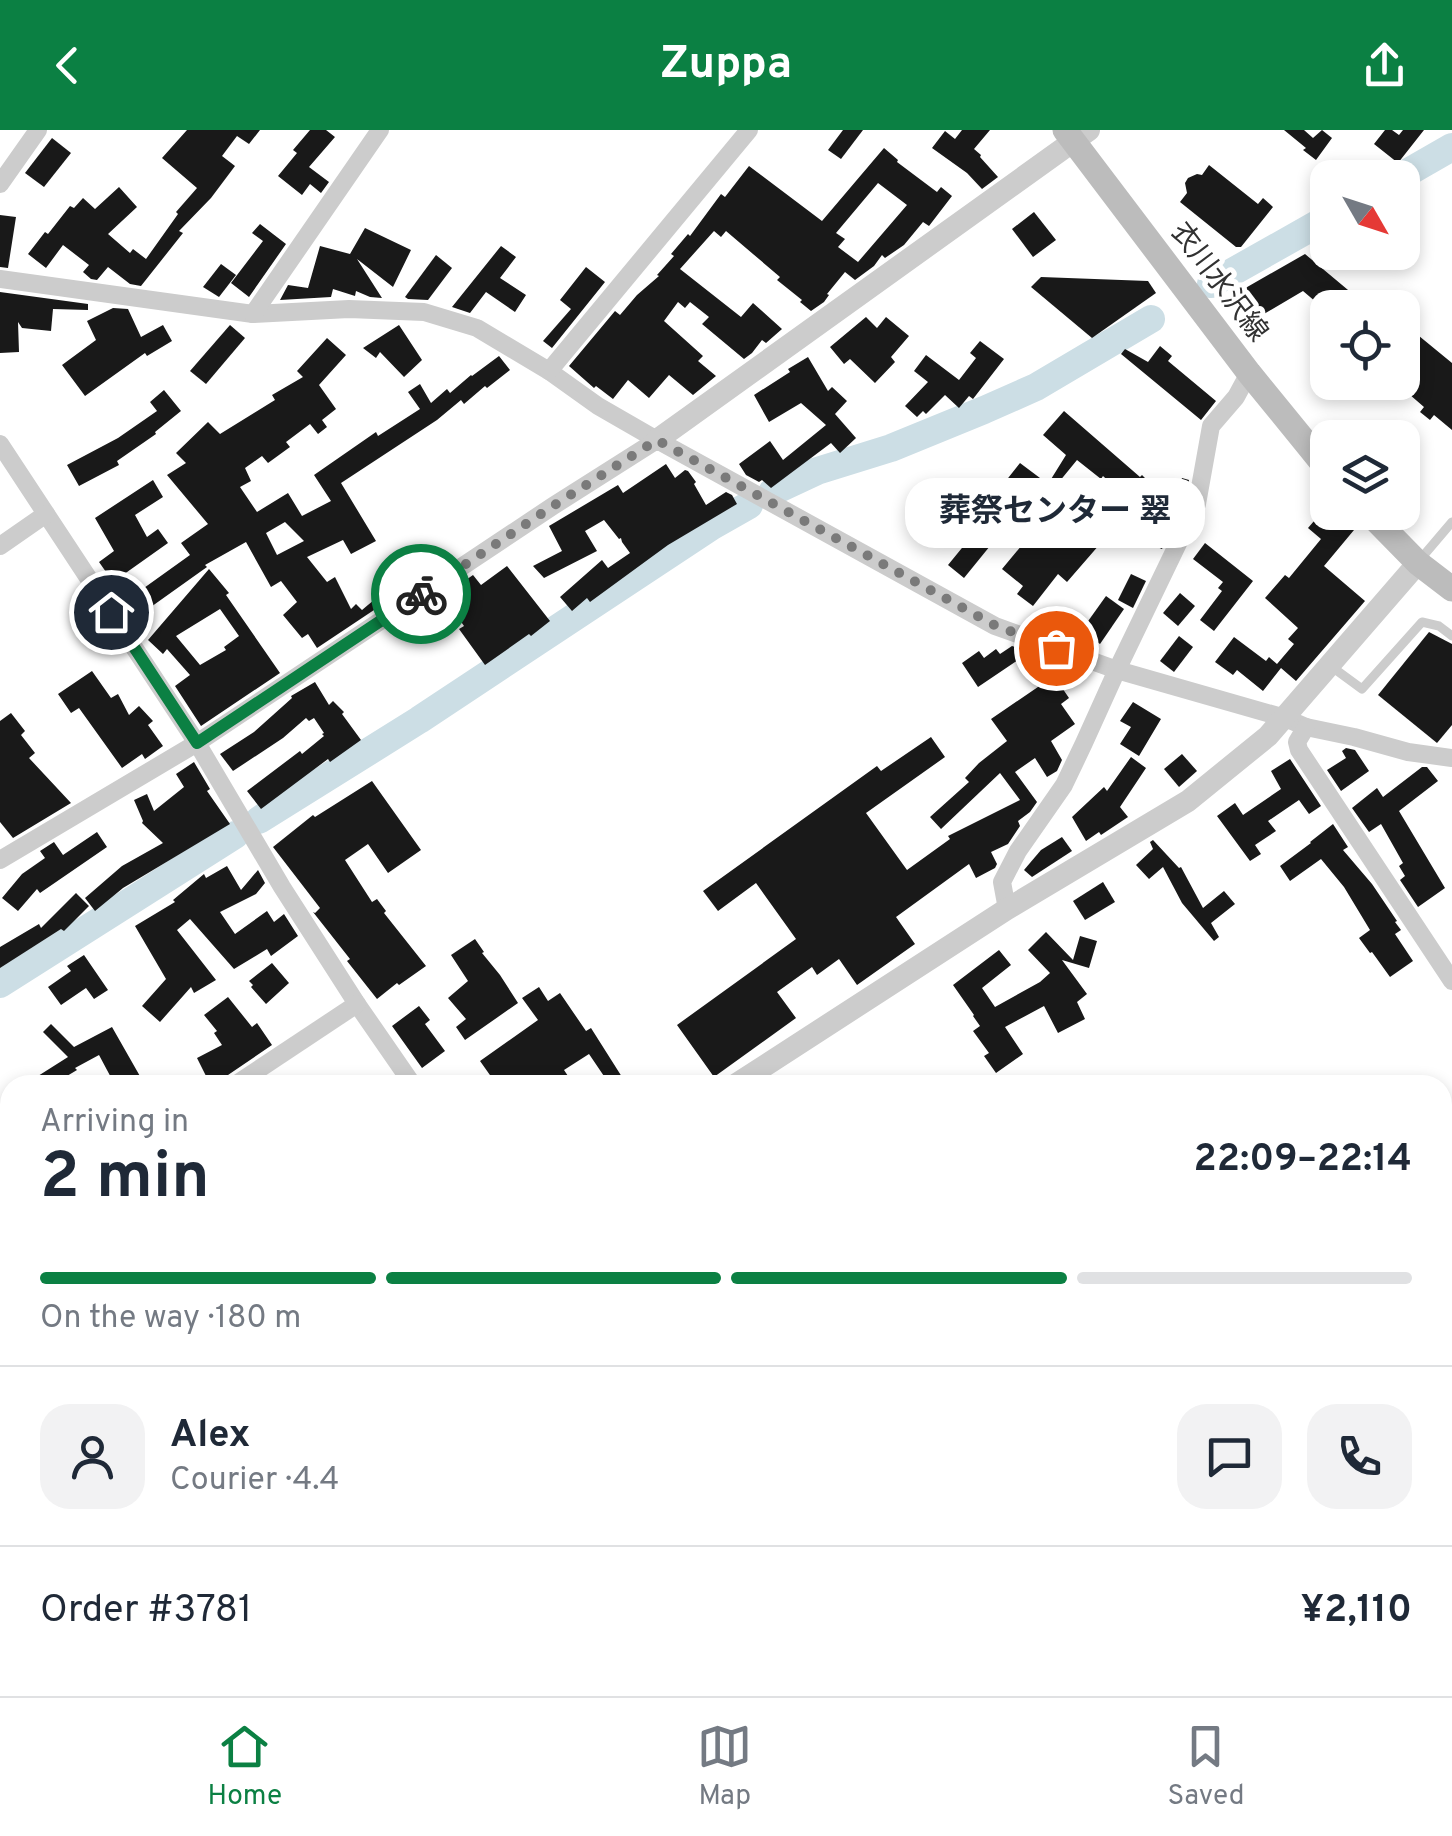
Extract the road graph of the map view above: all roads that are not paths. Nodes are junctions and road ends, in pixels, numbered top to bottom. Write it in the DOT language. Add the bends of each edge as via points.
graph roads {
  1 [pos="38,130"];
  2 [pos="380,130"];
  3 [pos="749,130"];
  4 [pos="1075,134"];
  5 [pos="0,184"];
  6 [pos="0,278"];
  7 [pos="253,314"];
  8 [pos="549,371"];
  9 [pos="1249,373"];
  10 [pos="657,440"];
  11 [pos="0,444"];
  12 [pos="1310,448"];
  13 [pos="46,514"];
  14 [pos="1452,522"];
  15 [pos="1386,530"];
  16 [pos="0,546"];
  17 [pos="1418,563"];
  18 [pos="1452,589"];
  19 [pos="1452,636"];
  20 [pos="1330,665"];
  21 [pos="1116,670"];
  22 [pos="1295,722"];
  23 [pos="197,743"];
  24 [pos="1452,758"];
  25 [pos="0,860"];
  26 [pos="1007,908"];
  27 [pos="1452,982"];
  28 [pos="357,1004"];
  29 [pos="250,1075"];
  30 [pos="406,1075"];
  31 [pos="750,1075"];
  1 -- 5 [label="street"];
  2 -- 7 [label="street"];
  3 -- 8 [label="street"];
  4 -- 9 [label="main road, 衣川水沢線"];
  4 -- 10 [label="street"];
  6 -- 7 [label="street"];
  7 -- 8 [label="street" via="424,312 477,328"];
  8 -- 10 [label="street"];
  9 -- 12 [label="main road, 衣川水沢線"];
  9 -- 21 [label="street" via="1212,426 1198,504"];
  10 -- 21 [label="street" via="996,626"];
  10 -- 23 [label="street"];
  11 -- 13 [label="street"];
  13 -- 16 [label="street"];
  13 -- 23 [label="street"];
  14 -- 17 [label="lane"];
  15 -- 17 [label="main road"];
  17 -- 18 [label="main road"];
  17 -- 20 [label="street"];
  19 -- 20 [label="lane" via="1422,622 1362,690"];
  20 -- 22 [label="street"];
  21 -- 22 [label="street"];
  21 -- 26 [label="street" via="1064,785 1002,882"];
  22 -- 24 [label="street"];
  22 -- 26 [label="street" via="1188,801"];
  22 -- 27 [label="street" via="1298,750"];
  23 -- 25 [label="street"];
  23 -- 28 [label="street"];
  26 -- 31 [label="street"];
  28 -- 29 [label="street"];
  28 -- 30 [label="street"];
}
